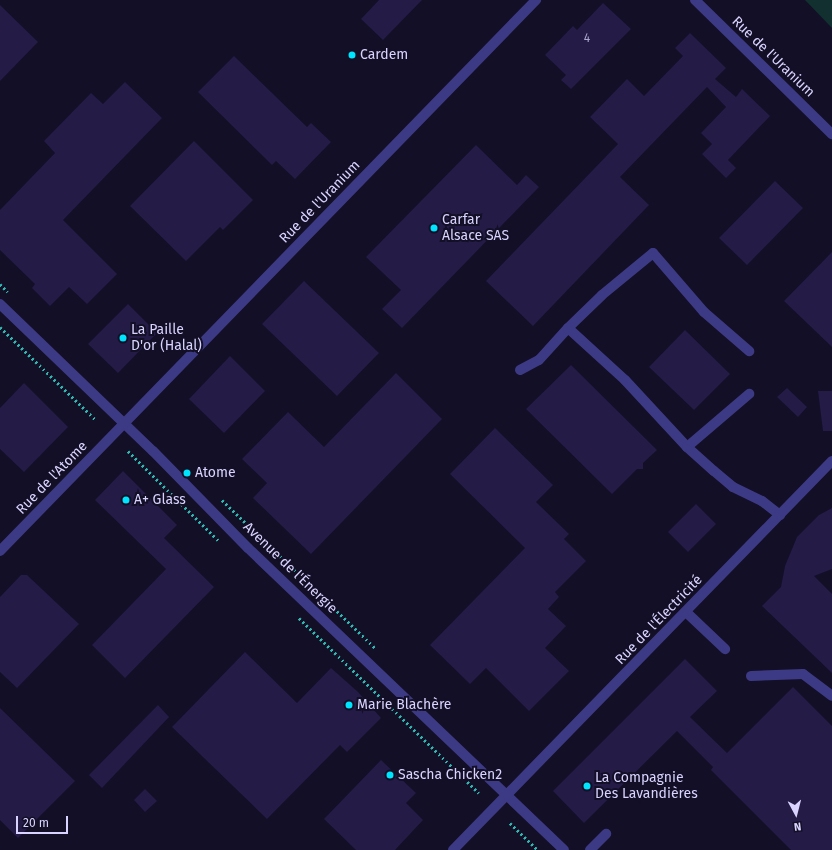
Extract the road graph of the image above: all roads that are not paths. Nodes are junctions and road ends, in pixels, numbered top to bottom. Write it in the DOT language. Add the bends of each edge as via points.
graph roads {
  1 [pos="536,0"];
  2 [pos="695,0"];
  3 [pos="832,134"];
  4 [pos="0,304"];
  5 [pos="568,328"];
  6 [pos="749,351"];
  7 [pos="520,370"];
  8 [pos="749,394"];
  9 [pos="124,424"];
  10 [pos="687,447"];
  11 [pos="832,461"];
  12 [pos="780,515"];
  13 [pos="0,552"];
  14 [pos="686,612"];
  15 [pos="725,649"];
  16 [pos="751,676"];
  17 [pos="832,696"];
  18 [pos="506,797"];
  19 [pos="606,834"];
  20 [pos="453,850"];
  21 [pos="564,850"];
  22 [pos="590,850"];
  1 -- 9 [label="street, Rue de l'Uranium"];
  2 -- 3 [label="street, Rue de l'Uranium"];
  4 -- 9 [label="street, Avenue de l'Énergie"];
  5 -- 6 [label="street" via="612,286 653,253 704,312"];
  5 -- 7 [label="street" via="539,360"];
  5 -- 10 [label="street" via="625,380"];
  8 -- 10 [label="street"];
  9 -- 13 [label="street, Rue de l'Atome"];
  9 -- 18 [label="street, Avenue de l'Énergie"];
  10 -- 12 [label="street" via="733,487 762,501"];
  11 -- 12 [label="street, Rue de l'Électricité"];
  12 -- 14 [label="street, Rue de l'Électricité"];
  14 -- 15 [label="street"];
  14 -- 18 [label="street, Rue de l'Électricité"];
  16 -- 17 [label="street" via="803,674"];
  18 -- 20 [label="street, Rue de l'Électricité"];
  18 -- 21 [label="street, Avenue de l'Énergie"];
  19 -- 22 [label="street"];
}
